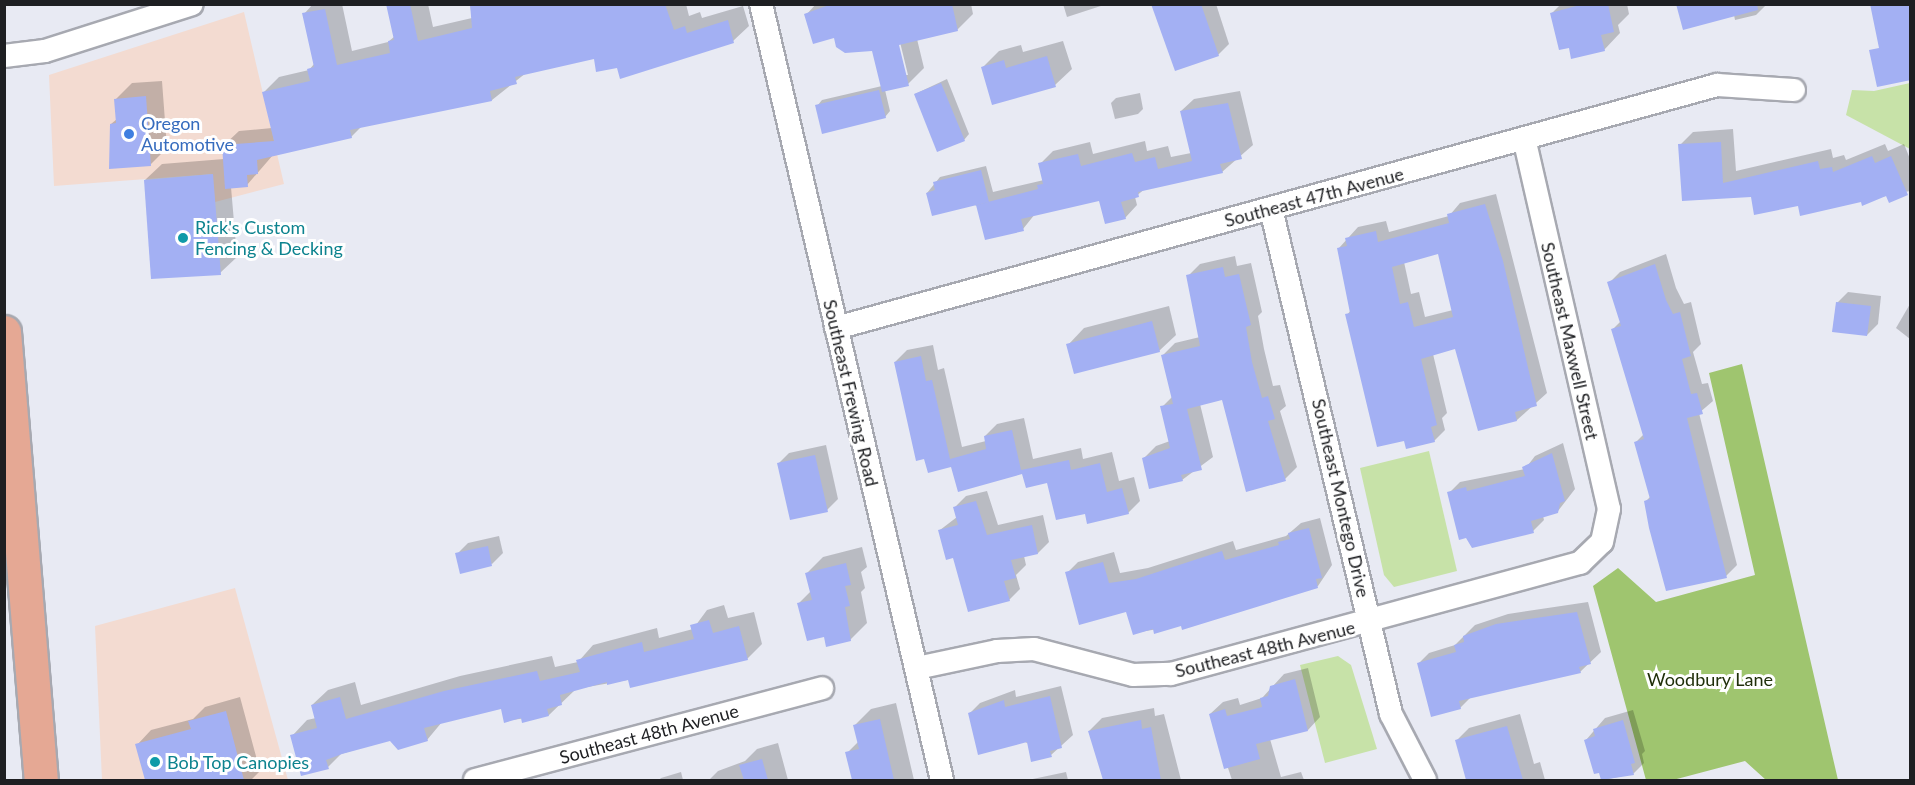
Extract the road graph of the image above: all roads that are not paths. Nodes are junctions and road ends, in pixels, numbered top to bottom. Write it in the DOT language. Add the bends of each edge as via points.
graph roads {
  1 [pos="192,4"];
  2 [pos="761,4"];
  3 [pos="4,56"];
  4 [pos="1794,90"];
  5 [pos="1524,139"];
  6 [pos="1271,208"];
  7 [pos="836,328"];
  8 [pos="4,332"];
  9 [pos="1602,542"];
  10 [pos="1370,622"];
  11 [pos="917,668"];
  12 [pos="822,688"];
  13 [pos="41,780"];
  14 [pos="476,780"];
  15 [pos="942,780"];
  16 [pos="1425,780"];
  1 -- 3 [label="street" via="45,51"];
  2 -- 7 [label="street, Southeast Frewing Road"];
  4 -- 5 [label="street, Southeast 47th Avenue" via="1733,83 1717,85"];
  5 -- 6 [label="street, Southeast 47th Avenue"];
  5 -- 9 [label="street, Southeast Maxwell Street" via="1609,509"];
  6 -- 7 [label="street, Southeast 47th Avenue"];
  6 -- 10 [label="street, Southeast Montego Drive"];
  7 -- 11 [label="street, Southeast Frewing Road"];
  8 -- 13 [label="main road"];
  9 -- 10 [label="street, Southeast 48th Avenue" via="1580,563"];
  10 -- 11 [label="street, Southeast 48th Avenue" via="1171,674 1133,675 1034,649 997,651"];
  10 -- 16 [label="street, Southeast Montego Drive" via="1391,714"];
  11 -- 15 [label="street, Southeast Frewing Road"];
  12 -- 14 [label="street, Southeast 48th Avenue"];
}
